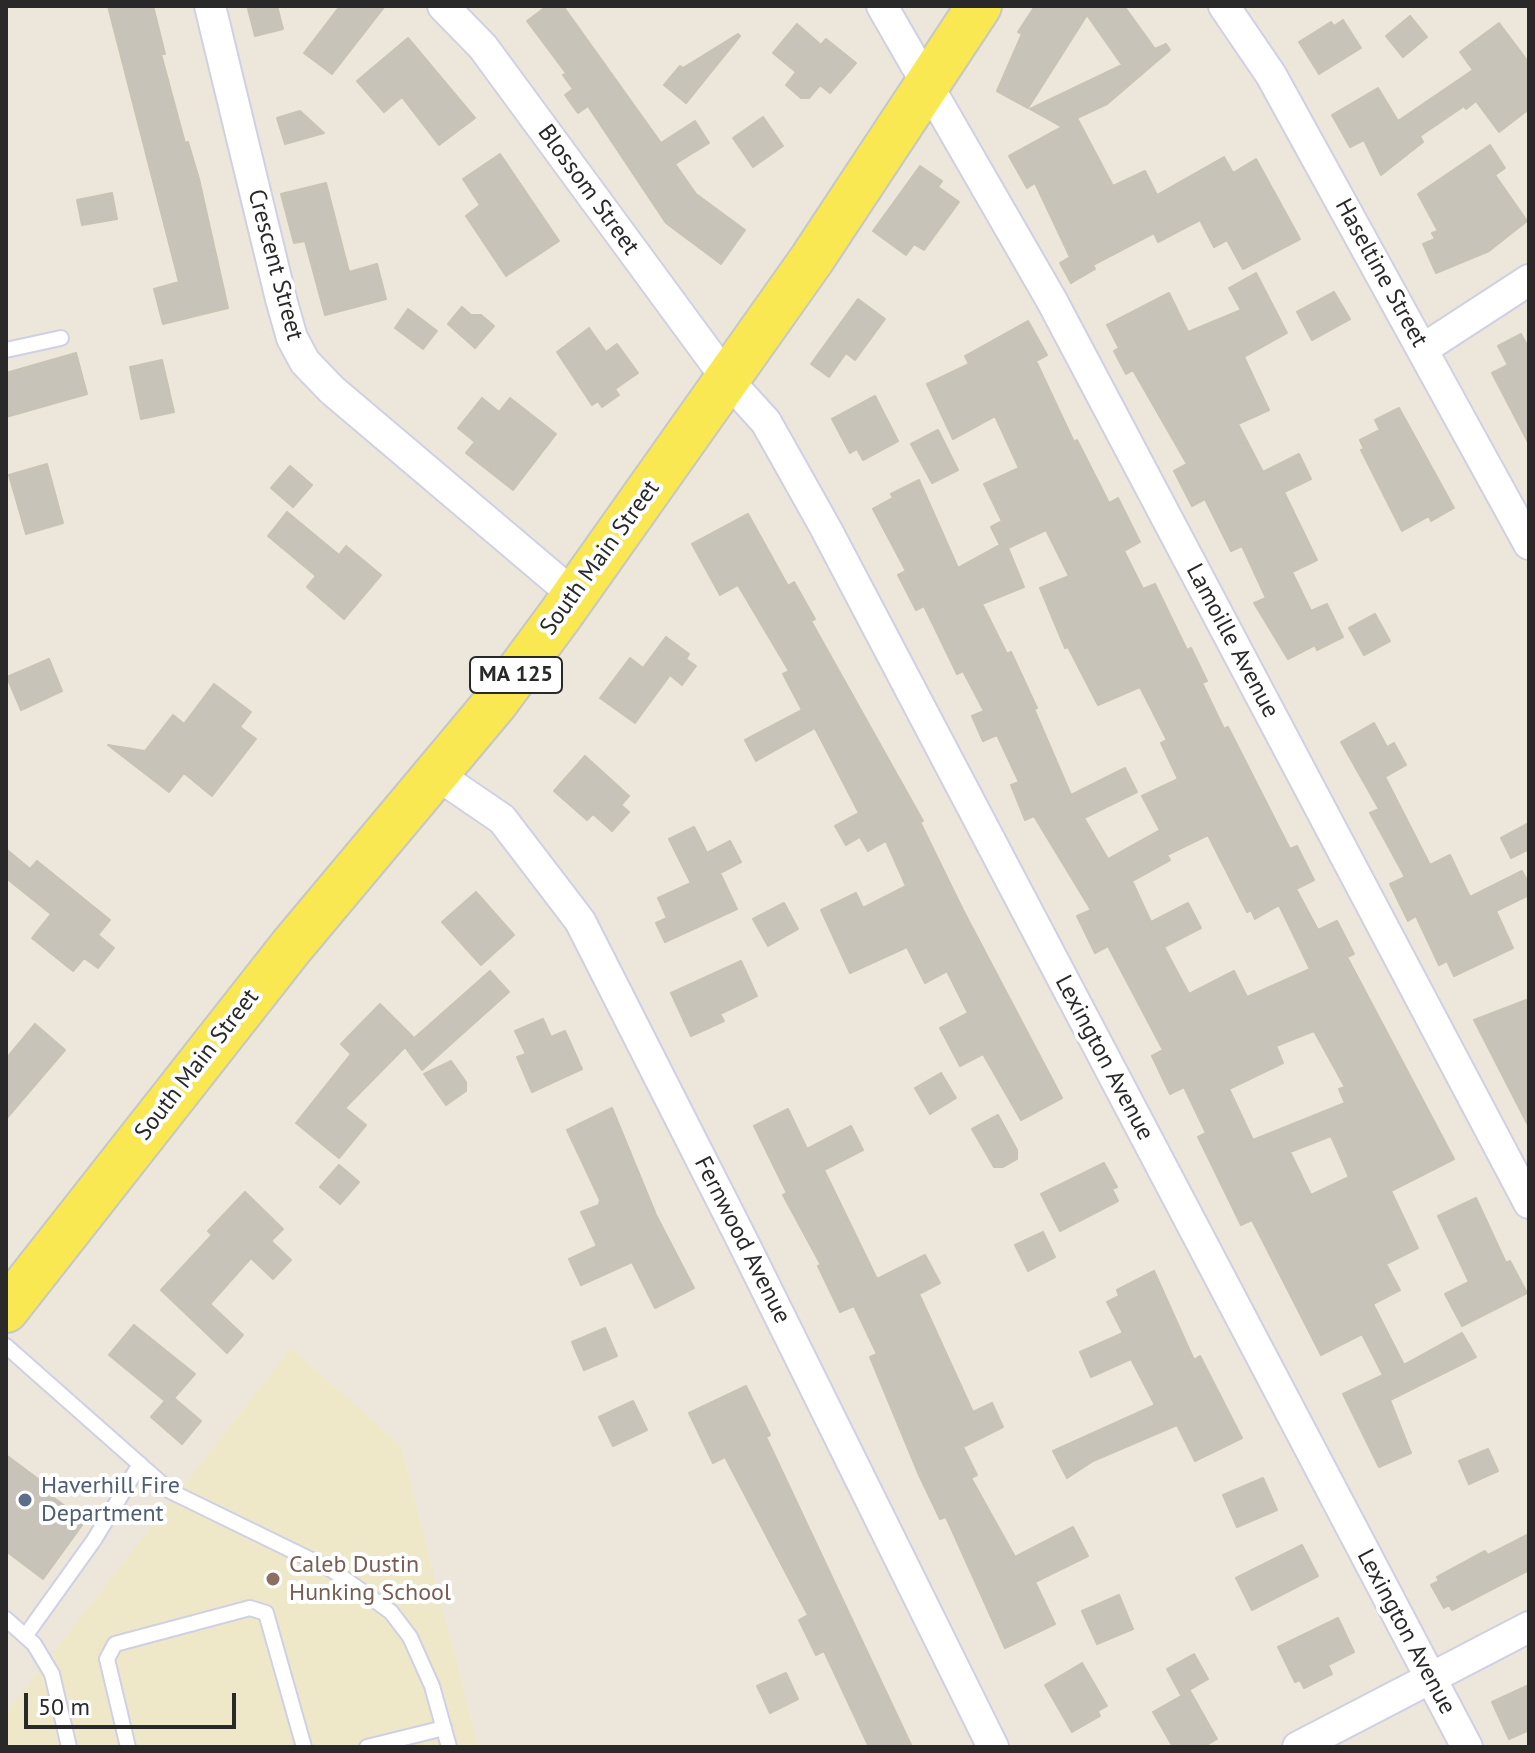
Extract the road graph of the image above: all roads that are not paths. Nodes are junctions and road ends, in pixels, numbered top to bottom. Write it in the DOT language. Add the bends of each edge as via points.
graph roads {
  1 [pos="210,6"];
  2 [pos="443,6"];
  3 [pos="882,6"];
  4 [pos="979,6"];
  5 [pos="1224,6"];
  6 [pos="927,84"];
  7 [pos="1529,280"];
  8 [pos="61,338"];
  9 [pos="1423,349"];
  10 [pos="6,350"];
  11 [pos="727,379"];
  12 [pos="1529,544"];
  13 [pos="574,595"];
  14 [pos="436,774"];
  15 [pos="1529,1203"];
  16 [pos="6,1310"];
  17 [pos="6,1346"];
  18 [pos="140,1464"];
  19 [pos="6,1619"];
  20 [pos="1529,1627"];
  21 [pos="26,1635"];
  22 [pos="1431,1678"];
  23 [pos="444,1728"];
  24 [pos="69,1747"];
  25 [pos="128,1747"];
  26 [pos="304,1747"];
  27 [pos="367,1747"];
  28 [pos="449,1747"];
  29 [pos="993,1747"];
  30 [pos="1298,1747"];
  31 [pos="1467,1747"];
  1 -- 13 [label="street, Crescent Street" via="281,299 305,362"];
  2 -- 11 [label="street, Blossom Street" via="483,47"];
  3 -- 6 [label="street, Lamoille Avenue"];
  4 -- 6 [label="main road, South Main Street / MA 125"];
  5 -- 9 [label="street, Haseltine Street" via="1271,75"];
  6 -- 11 [label="main road, South Main Street / MA 125"];
  6 -- 15 [label="street, Lamoille Avenue" via="1059,315"];
  7 -- 9 [label="street"];
  8 -- 10 [label="lane"];
  9 -- 12 [label="street, Haseltine Street"];
  11 -- 13 [label="main road, South Main Street / MA 125"];
  11 -- 22 [label="street, Lexington Avenue" via="766,422 825,527"];
  13 -- 14 [label="main road, South Main Street / MA 125"];
  14 -- 16 [label="main road, South Main Street / MA 125" via="282,958"];
  14 -- 29 [label="street, Fernwood Avenue" via="502,819 580,921"];
  17 -- 18 [label="lane"];
  18 -- 21 [label="lane"];
  18 -- 23 [label="lane" via="170,1491 332,1570 391,1612 410,1637"];
  19 -- 21 [label="lane"];
  20 -- 22 [label="street"];
  21 -- 24 [label="lane" via="52,1674"];
  22 -- 30 [label="street"];
  22 -- 31 [label="street, Lexington Avenue"];
  23 -- 27 [label="lane"];
  23 -- 28 [label="lane"];
  25 -- 26 [label="lane" via="107,1659 115,1644 250,1608 266,1613"];
}
